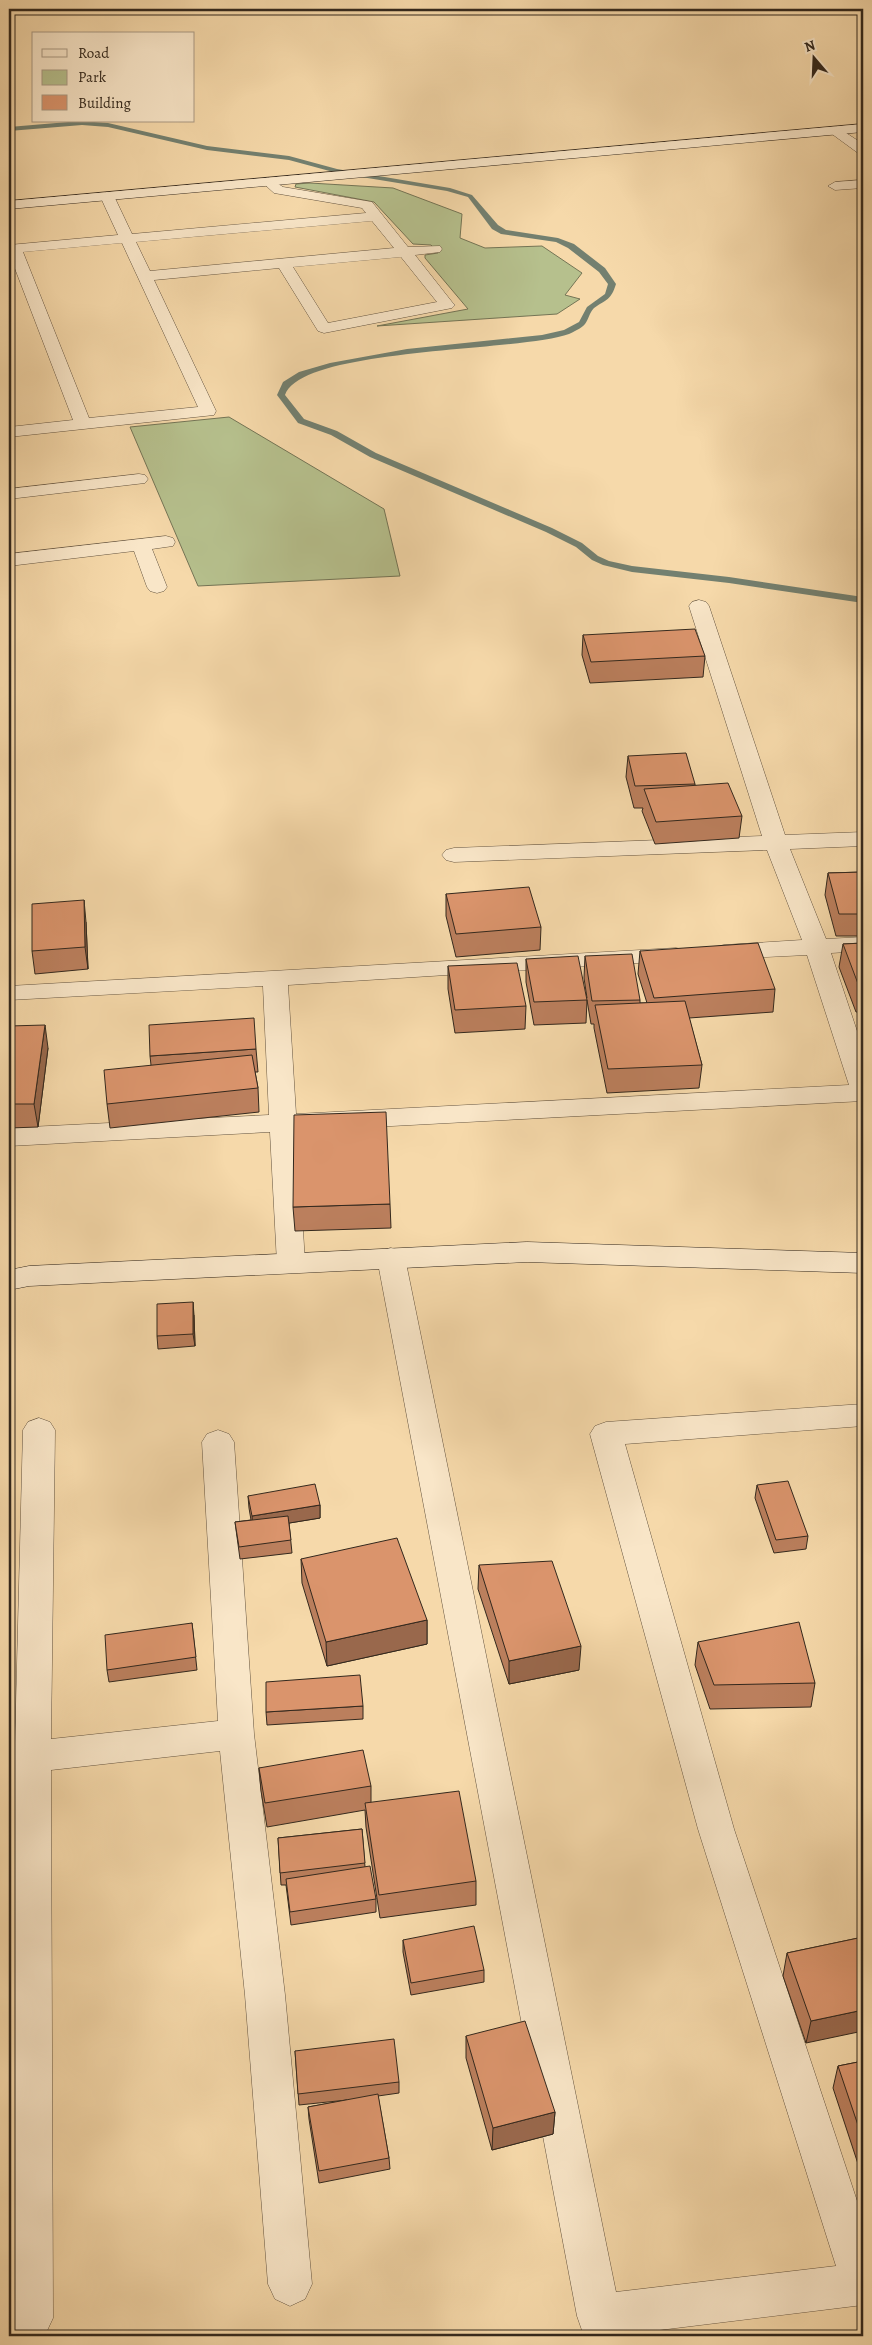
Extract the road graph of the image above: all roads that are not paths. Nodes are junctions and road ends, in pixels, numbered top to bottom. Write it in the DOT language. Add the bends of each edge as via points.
graph roads {
  1 [pos="863,121"];
  2 [pos="863,128"];
  3 [pos="837,131"];
  4 [pos="863,150"];
  5 [pos="272,178"];
  6 [pos="863,184"];
  7 [pos="835,186"];
  8 [pos="107,196"];
  9 [pos="9,197"];
  10 [pos="9,205"];
  11 [pos="376,216"];
  12 [pos="128,238"];
  13 [pos="12,249"];
  14 [pos="435,249"];
  15 [pos="404,252"];
  16 [pos="283,263"];
  17 [pos="146,276"];
  18 [pos="83,424"];
  19 [pos="9,432"];
  20 [pos="139,479"];
  21 [pos="9,494"];
  22 [pos="166,542"];
  23 [pos="141,545"];
  24 [pos="9,560"];
  25 [pos="157,587"];
  26 [pos="699,606"];
  27 [pos="863,839"];
  28 [pos="775,842"];
  29 [pos="454,855"];
  30 [pos="863,944"];
  31 [pos="817,946"];
  32 [pos="275,978"];
  33 [pos="9,993"];
  34 [pos="863,1087"];
  35 [pos="863,1093"];
  36 [pos="284,1123"];
  37 [pos="9,1137"];
  38 [pos="391,1258"];
  39 [pos="291,1263"];
  40 [pos="863,1266"];
  41 [pos="9,1280"];
  42 [pos="863,1415"];
  43 [pos="39,1430"];
  44 [pos="218,1442"];
  45 [pos="236,1734"];
  46 [pos="21,1758"];
  47 [pos="290,2284"];
  48 [pos="863,2284"];
  49 [pos="31,2318"];
  50 [pos="602,2326"];
  1 -- 5 [label="street" via="364,165"];
  2 -- 3 [label="street"];
  3 -- 4 [label="street"];
  3 -- 5 [label="street" via="384,172"];
  5 -- 8 [label="street"];
  5 -- 9 [label="street"];
  5 -- 11 [label="street" via="279,190 367,205"];
  6 -- 7 [label="street"];
  8 -- 10 [label="street"];
  8 -- 12 [label="street"];
  11 -- 12 [label="street"];
  11 -- 15 [label="street"];
  12 -- 13 [label="street"];
  12 -- 17 [label="street"];
  13 -- 18 [label="street"];
  14 -- 15 [label="street"];
  15 -- 16 [label="street"];
  15 -- 16 [label="street" via="447,305 324,328"];
  16 -- 17 [label="street"];
  17 -- 18 [label="street" via="208,411"];
  18 -- 19 [label="street"];
  20 -- 21 [label="street"];
  22 -- 23 [label="street"];
  23 -- 24 [label="street"];
  23 -- 25 [label="street"];
  26 -- 28 [label="street"];
  27 -- 28 [label="street"];
  28 -- 29 [label="street"];
  28 -- 31 [label="street"];
  30 -- 31 [label="street"];
  31 -- 32 [label="street"];
  31 -- 34 [label="street"];
  32 -- 33 [label="street"];
  32 -- 36 [label="street"];
  35 -- 36 [label="street"];
  36 -- 37 [label="street"];
  36 -- 39 [label="street"];
  38 -- 39 [label="street"];
  38 -- 40 [label="street" via="527,1252"];
  38 -- 50 [label="street"];
  39 -- 41 [label="street" via="29,1276"];
  42 -- 48 [label="street" via="606,1434 716,1829"];
  43 -- 46 [label="street"];
  44 -- 45 [label="street"];
  45 -- 46 [label="street"];
  45 -- 47 [label="street" via="265,1995"];
  46 -- 49 [label="street"];
  48 -- 50 [label="street"];
}
